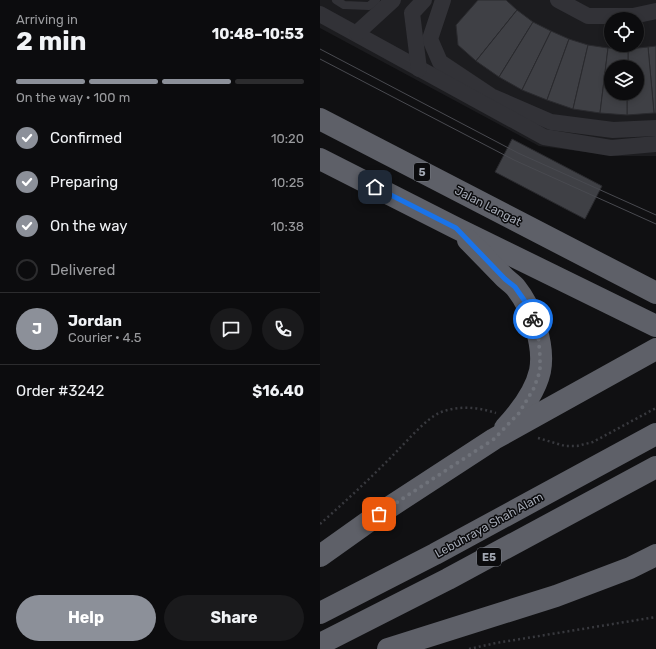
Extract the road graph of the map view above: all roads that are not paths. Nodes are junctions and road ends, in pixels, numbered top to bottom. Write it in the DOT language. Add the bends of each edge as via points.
graph roads {
  1 [pos="336,0"];
  2 [pos="376,0"];
  3 [pos="393,0"];
  4 [pos="424,0"];
  5 [pos="443,0"];
  6 [pos="558,0"];
  7 [pos="656,11"];
  8 [pos="320,14"];
  9 [pos="357,33"];
  10 [pos="419,69"];
  11 [pos="320,119"];
  12 [pos="656,128"];
  13 [pos="656,144"];
  14 [pos="320,159"];
  15 [pos="456,228"];
  16 [pos="620,274"];
  17 [pos="656,283"];
  18 [pos="656,293"];
  19 [pos="656,326"];
  20 [pos="656,349"];
  21 [pos="656,434"];
  22 [pos="494,439"];
  23 [pos="656,467"];
  24 [pos="656,555"];
  25 [pos="320,556"];
  26 [pos="320,612"];
  27 [pos="320,644"];
  28 [pos="388,649"];
  1 -- 2 [label="lane" via="344,5 369,6"];
  3 -- 9 [label="street"];
  4 -- 10 [label="street" via="412,13"];
  5 -- 12 [label="street" via="430,39 440,62 492,96 552,122 613,130"];
  6 -- 7 [label="street" via="588,16 633,16"];
  8 -- 9 [label="street"];
  9 -- 10 [label="street"];
  10 -- 13 [label="street" via="544,137 611,148"];
  11 -- 16 [label="highway, Jalan Langat / 5"];
  14 -- 15 [label="highway"];
  15 -- 19 [label="highway"];
  15 -- 22 [label="highway" via="515,287 529,307 538,334 540,371 534,388 519,413"];
  16 -- 17 [label="highway"];
  16 -- 18 [label="highway, Jalan Langat / 5"];
  20 -- 22 [label="highway"];
  21 -- 26 [label="highway, Lebuhraya Shah Alam / E5" via="435,554"];
  22 -- 25 [label="highway"];
  23 -- 27 [label="highway, E5"];
  24 -- 28 [label="highway" via="630,568 556,596"];
}
